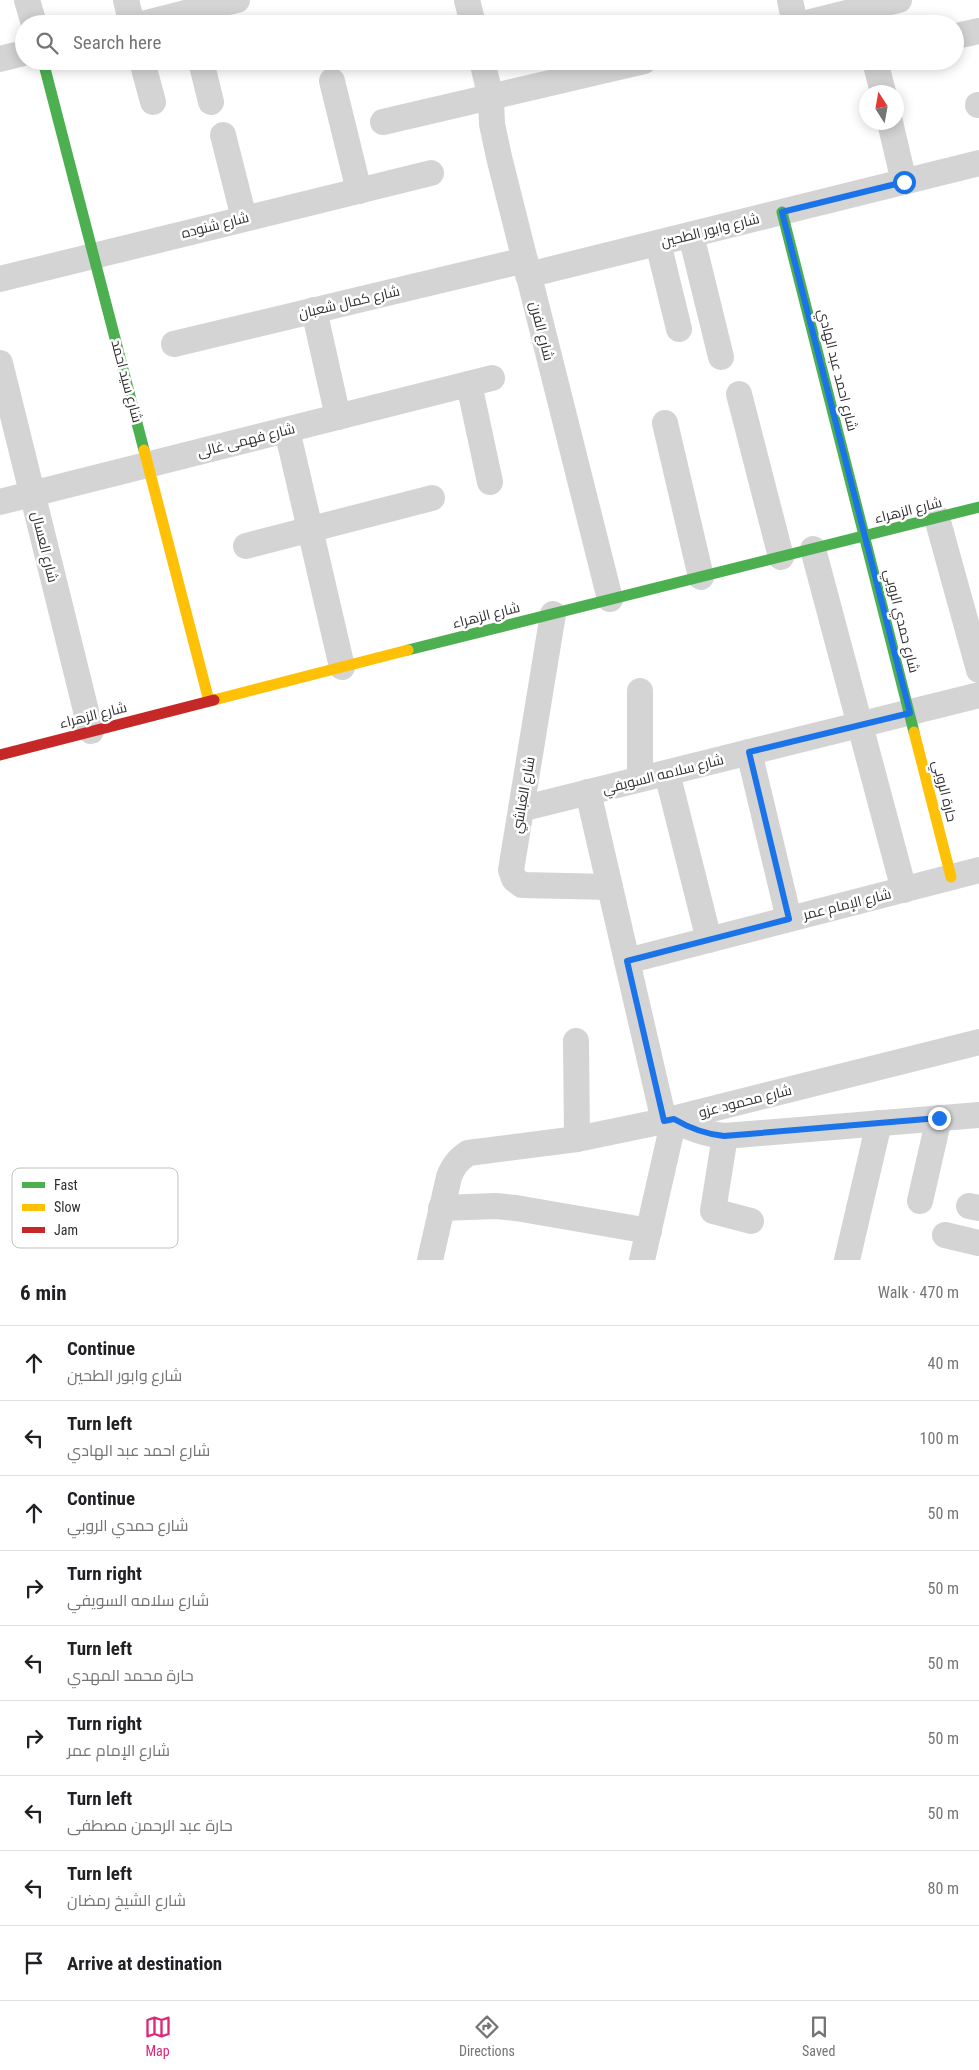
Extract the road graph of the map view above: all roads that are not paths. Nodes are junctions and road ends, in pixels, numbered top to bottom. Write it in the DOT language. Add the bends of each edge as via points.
graph roads {
  1 [pos="28,0"];
  2 [pos="126,0"];
  3 [pos="237,0"];
  4 [pos="467,0"];
  5 [pos="790,0"];
  6 [pos="899,0"];
  7 [pos="189,12"];
  8 [pos="32,15"];
  9 [pos="130,15"];
  10 [pos="471,15"];
  11 [pos="793,15"];
  12 [pos="867,15"];
  13 [pos="15,55"];
  14 [pos="0,59"];
  15 [pos="45,70"];
  16 [pos="144,70"];
  17 [pos="204,70"];
  18 [pos="484,70"];
  19 [pos="607,70"];
  20 [pos="877,70"];
  21 [pos="332,81"];
  22 [pos="881,85"];
  23 [pos="491,98"];
  24 [pos="153,102"];
  25 [pos="212,102"];
  26 [pos="382,122"];
  27 [pos="892,130"];
  28 [pos="223,135"];
  29 [pos="979,163"];
  30 [pos="431,173"];
  31 [pos="904,182"];
  32 [pos="359,191"];
  33 [pos="782,212"];
  34 [pos="244,218"];
  35 [pos="691,234"];
  36 [pos="658,243"];
  37 [pos="94,255"];
  38 [pos="526,268"];
  39 [pos="1,273"];
  40 [pos="314,310"];
  41 [pos="679,329"];
  42 [pos="174,344"];
  43 [pos="720,358"];
  44 [pos="0,363"];
  45 [pos="739,394"];
  46 [pos="338,417"];
  47 [pos="665,423"];
  48 [pos="287,430"];
  49 [pos="149,465"];
  50 [pos="490,482"];
  51 [pos="32,494"];
  52 [pos="432,498"];
  53 [pos="0,502"];
  54 [pos="979,507"];
  55 [pos="937,518"];
  56 [pos="310,530"];
  57 [pos="865,536"];
  58 [pos="246,546"];
  59 [pos="813,549"];
  60 [pos="781,557"];
  61 [pos="701,577"];
  62 [pos="610,599"];
  63 [pos="553,614"];
  64 [pos="342,667"];
  65 [pos="979,670"];
  66 [pos="640,691"];
  67 [pos="979,695"];
  68 [pos="209,701"];
  69 [pos="910,713"];
  70 [pos="860,725"];
  71 [pos="91,731"];
  72 [pos="749,752"];
  73 [pos="0,755"];
  74 [pos="667,773"];
  75 [pos="640,780"];
  76 [pos="588,792"];
  77 [pos="521,809"];
  78 [pos="979,870"];
  79 [pos="951,877"];
  80 [pos="610,887"];
  81 [pos="904,890"];
  82 [pos="789,919"];
  83 [pos="709,940"];
  84 [pos="627,961"];
  85 [pos="576,1041"];
  86 [pos="979,1042"];
  87 [pos="979,1115"];
  88 [pos="939,1118"];
  89 [pos="669,1120"];
  90 [pos="879,1123"];
  91 [pos="724,1136"];
  92 [pos="577,1139"];
  93 [pos="920,1201"];
  94 [pos="442,1208"];
  95 [pos="751,1221"];
  96 [pos="649,1231"];
  97 [pos="945,1235"];
  98 [pos="979,1243"];
  99 [pos="430,1260"];
  100 [pos="642,1260"];
  101 [pos="847,1260"];
  1 -- 8 [label="street"];
  2 -- 9 [label="street"];
  3 -- 7 [label="street"];
  4 -- 10 [label="street"];
  5 -- 11 [label="street"];
  6 -- 12 [label="street"];
  13 -- 14 [label="street"];
  15 -- 37 [label="street, شارع سيد احمد"];
  16 -- 24 [label="street"];
  17 -- 25 [label="street"];
  18 -- 23 [label="street, شارع الفرن"];
  19 -- 23 [label="street"];
  20 -- 22 [label="street"];
  21 -- 32 [label="street"];
  23 -- 26 [label="street"];
  23 -- 38 [label="street, شارع الفرن" via="492,124"];
  27 -- 31 [label="street"];
  28 -- 34 [label="street"];
  29 -- 31 [label="street, شارع وابور الطحين"];
  30 -- 32 [label="street, شارع شنوده"];
  31 -- 33 [label="street, شارع وابور الطحين"];
  32 -- 34 [label="street, شارع شنوده"];
  33 -- 35 [label="street, شارع وابور الطحين"];
  33 -- 57 [label="street, شارع احمد عبد الهادي"];
  34 -- 37 [label="street, شارع شنوده"];
  35 -- 36 [label="street, شارع وابور الطحين"];
  35 -- 43 [label="street"];
  36 -- 38 [label="street, شارع وابور الطحين"];
  36 -- 41 [label="street"];
  37 -- 39 [label="street, شارع شنوده"];
  37 -- 49 [label="street, شارع سيد احمد"];
  38 -- 40 [label="street, شارع كمال شعبان"];
  38 -- 62 [label="street, شارع الفرن"];
  40 -- 42 [label="street, شارع كمال شعبان"];
  40 -- 46 [label="street"];
  44 -- 51 [label="street, شارع العسال"];
  45 -- 60 [label="street"];
  46 -- 48 [label="street, شارع فهمى غالى"];
  46 -- 50 [label="street, شارع فهمى غالى" via="481,381"];
  47 -- 61 [label="street"];
  48 -- 49 [label="street, شارع فهمى غالى"];
  48 -- 56 [label="street"];
  49 -- 51 [label="street, شارع فهمى غالى"];
  49 -- 68 [label="street, شارع سيد احمد"];
  51 -- 53 [label="street, شارع فهمى غالى"];
  51 -- 71 [label="street, شارع العسال"];
  52 -- 56 [label="street"];
  54 -- 55 [label="street, شارع الزهراء"];
  55 -- 57 [label="street, شارع الزهراء"];
  55 -- 65 [label="street"];
  56 -- 58 [label="street"];
  56 -- 64 [label="street"];
  57 -- 59 [label="street, شارع الزهراء"];
  57 -- 69 [label="street, شارع حمدي الروبي"];
  59 -- 60 [label="street, شارع الزهراء"];
  59 -- 70 [label="street"];
  60 -- 61 [label="street, شارع الزهراء"];
  61 -- 62 [label="street, شارع الزهراء"];
  62 -- 63 [label="street, شارع الزهراء"];
  63 -- 64 [label="street, شارع الزهراء"];
  63 -- 77 [label="street, شارع الغباشي"];
  64 -- 68 [label="street, شارع الزهراء"];
  66 -- 75 [label="street"];
  67 -- 69 [label="street, شارع سلامه السويفي"];
  68 -- 71 [label="street, شارع الزهراء"];
  69 -- 70 [label="street, شارع سلامه السويفي"];
  69 -- 79 [label="street, حارة الروبي"];
  70 -- 72 [label="street, شارع سلامه السويفي"];
  70 -- 81 [label="street"];
  71 -- 73 [label="street, شارع الزهراء"];
  72 -- 74 [label="street, شارع سلامه السويفي"];
  72 -- 82 [label="street"];
  74 -- 75 [label="street, شارع سلامه السويفي"];
  74 -- 83 [label="street"];
  75 -- 76 [label="street, شارع سلامه السويفي"];
  76 -- 77 [label="street, شارع سلامه السويفي"];
  76 -- 80 [label="street"];
  77 -- 80 [label="street, شارع الغباشي" via="511,870 518,882"];
  78 -- 79 [label="street, شارع الإمام عمر"];
  79 -- 81 [label="street, شارع الإمام عمر"];
  80 -- 84 [label="street"];
  81 -- 82 [label="street, شارع الإمام عمر"];
  82 -- 83 [label="street, شارع الإمام عمر"];
  83 -- 84 [label="street, شارع الإمام عمر"];
  84 -- 89 [label="street"];
  85 -- 92 [label="street"];
  86 -- 89 [label="street, شارع محمود عزو"];
  87 -- 88 [label="street"];
  88 -- 90 [label="street"];
  88 -- 93 [label="street"];
  89 -- 91 [label="street"];
  89 -- 92 [label="street, شارع محمود عزو"];
  89 -- 96 [label="street"];
  90 -- 91 [label="street"];
  90 -- 101 [label="street"];
  91 -- 95 [label="street" via="713,1211"];
  92 -- 94 [label="street, شارع محمود عزو" via="468,1154 452,1167"];
  94 -- 96 [label="street" via="516,1208"];
  94 -- 99 [label="street"];
  96 -- 100 [label="street"];
  97 -- 98 [label="street"];
}
